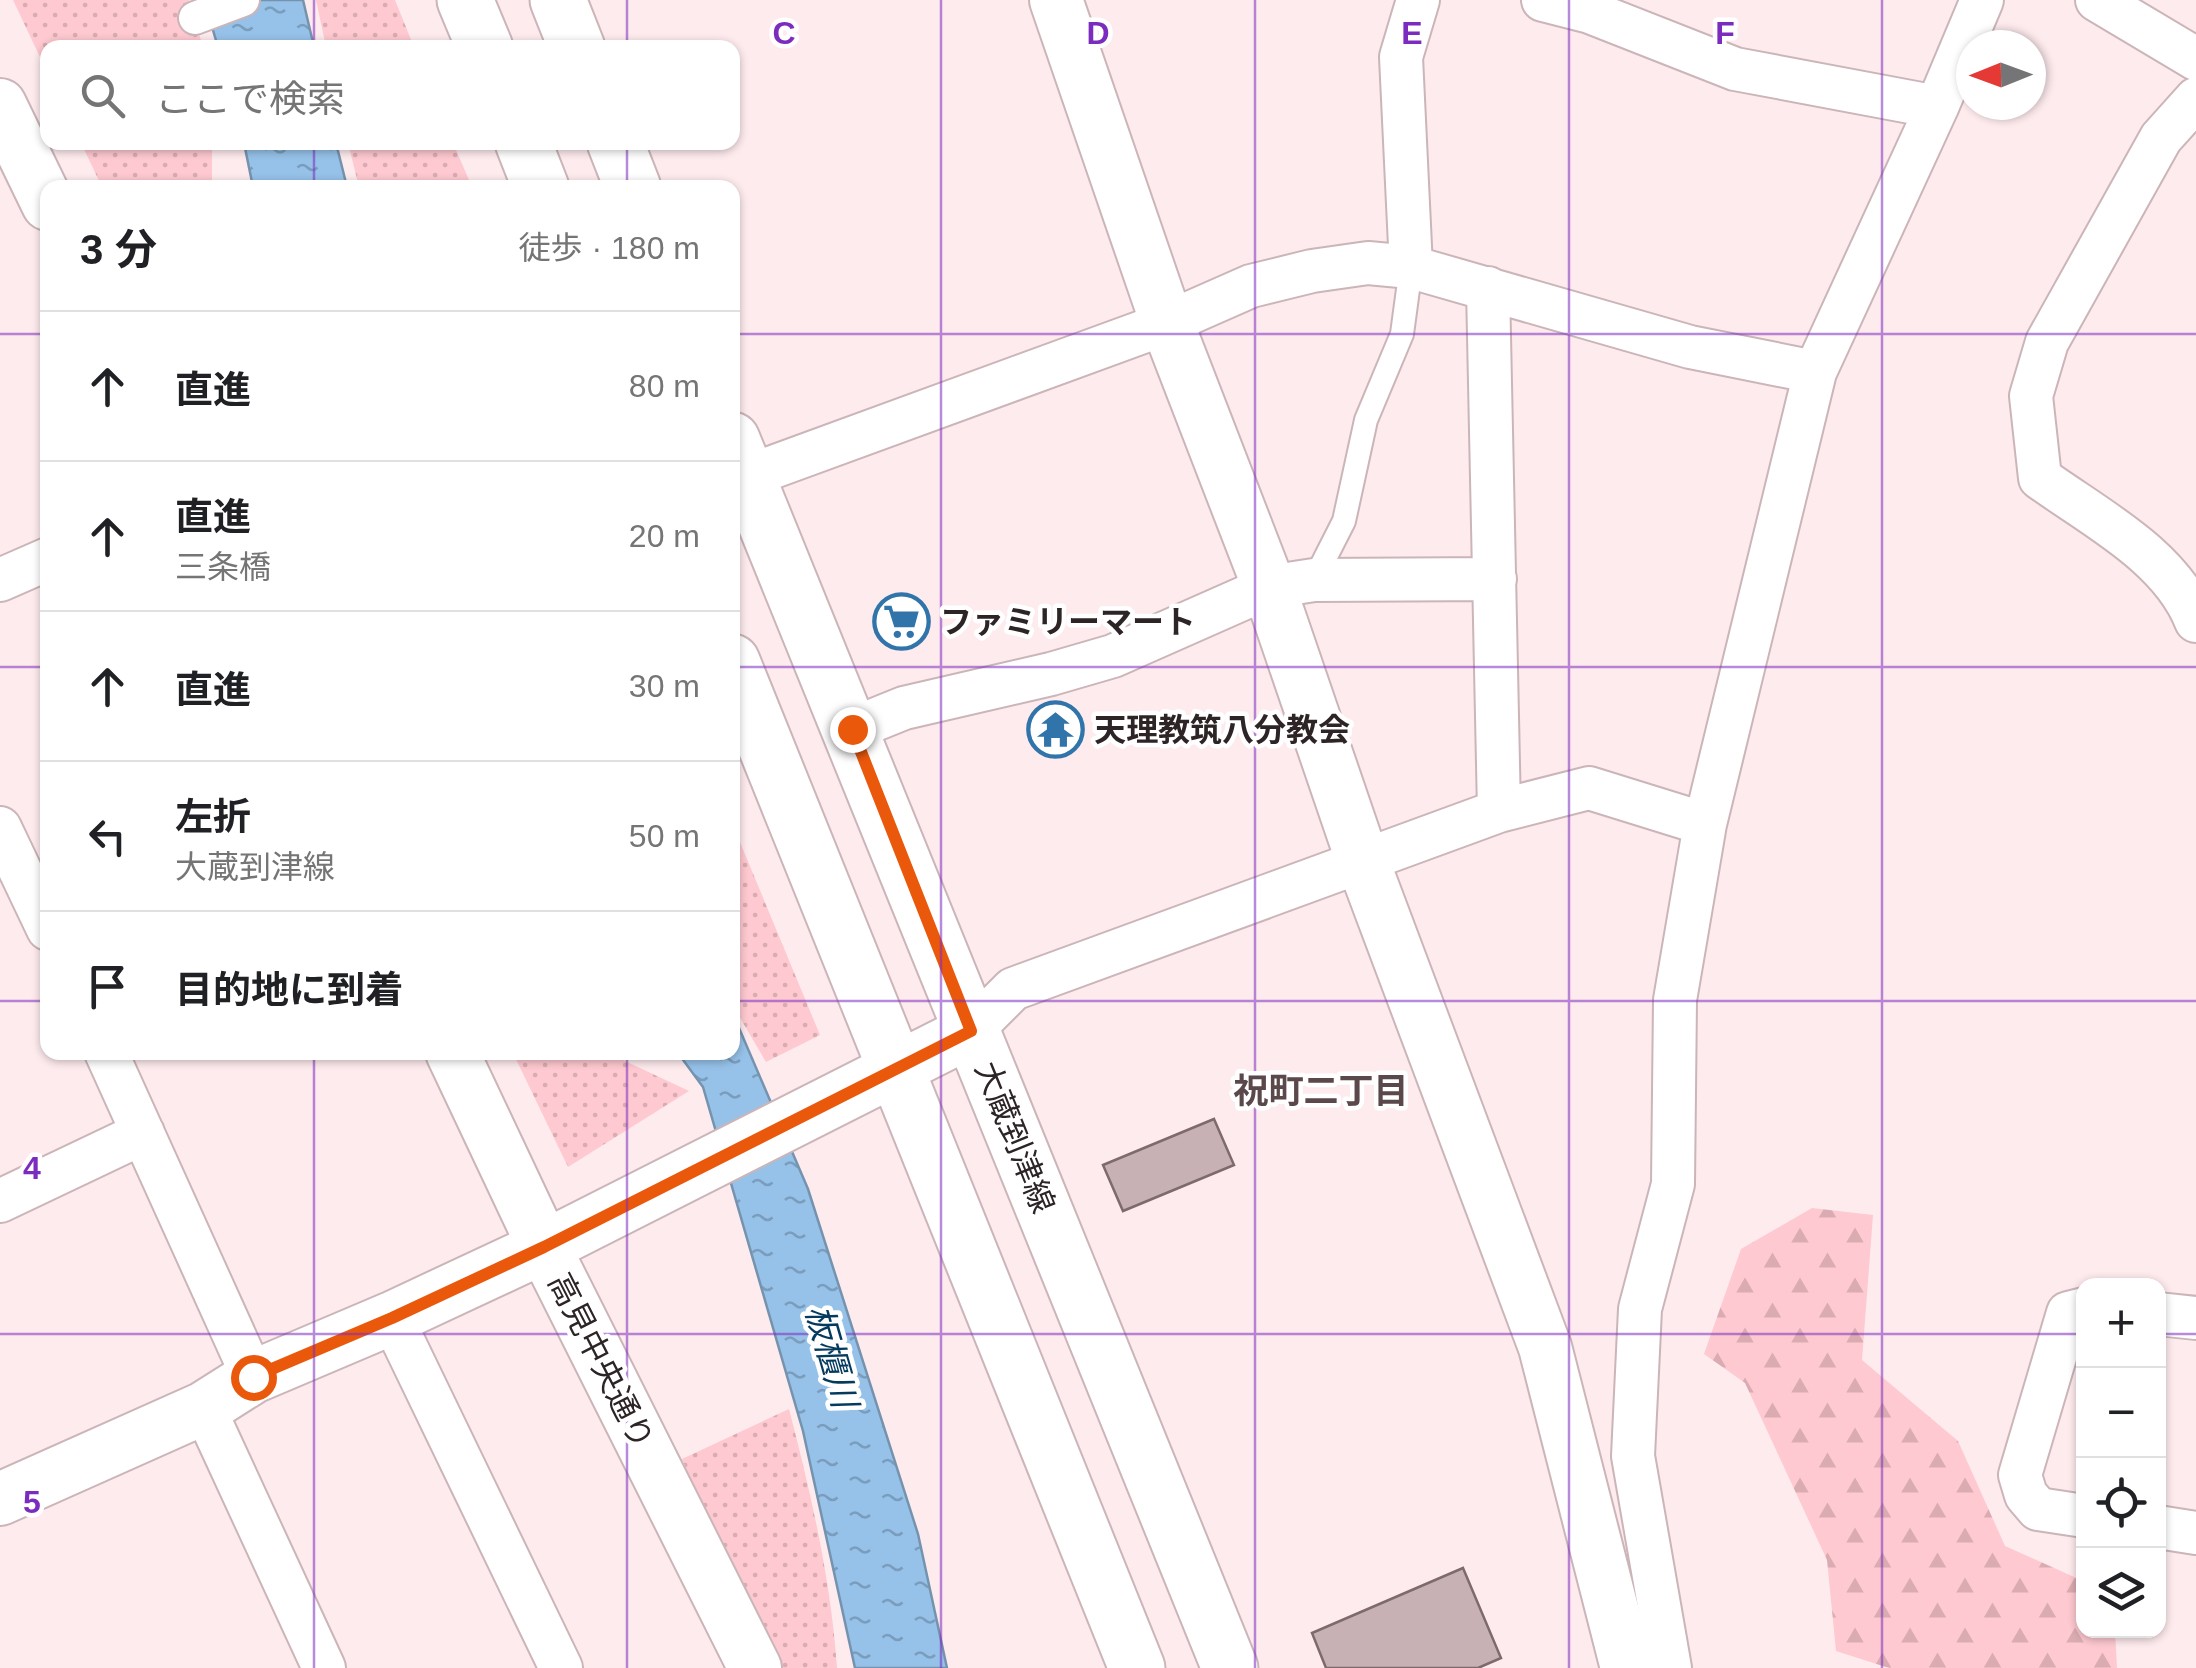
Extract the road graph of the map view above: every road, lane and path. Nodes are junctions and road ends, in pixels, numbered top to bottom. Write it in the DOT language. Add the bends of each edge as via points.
graph roads {
  1 [pos="242,0"];
  2 [pos="466,0"];
  3 [pos="558,0"];
  4 [pos="1056,0"];
  5 [pos="1418,0"];
  6 [pos="1543,0"];
  7 [pos="1982,0"];
  8 [pos="2096,0"];
  9 [pos="194,18"];
  10 [pos="481,40"];
  11 [pos="574,40"];
  12 [pos="2196,59"];
  13 [pos="2196,99"];
  14 [pos="1937,107"];
  15 [pos="1,111"];
  16 [pos="526,150"];
  17 [pos="618,150"];
  18 [pos="538,180"];
  19 [pos="630,180"];
  20 [pos="40,188"];
  21 [pos="1411,267"];
  22 [pos="1488,288"];
  23 [pos="1167,323"];
  24 [pos="1816,372"];
  25 [pos="740,465"];
  26 [pos="740,473"];
  27 [pos="40,562"];
  28 [pos="1495,579"];
  29 [pos="0,580"];
  30 [pos="1292,583"];
  31 [pos="2196,621"];
  32 [pos="740,682"];
  33 [pos="852,729"];
  34 [pos="1499,811"];
  35 [pos="1705,824"];
  36 [pos="0,828"];
  37 [pos="1363,862"];
  38 [pos="40,912"];
  39 [pos="971,1031"];
  40 [pos="110,1060"];
  41 [pos="456,1060"];
  42 [pos="898,1068"];
  43 [pos="143,1132"];
  44 [pos="0,1201"];
  45 [pos="544,1247"];
  46 [pos="2076,1311"];
  47 [pos="2166,1315"];
  48 [pos="392,1318"];
  49 [pos="2196,1318"];
  50 [pos="253,1377"];
  51 [pos="204,1408"];
  52 [pos="0,1500"];
  53 [pos="2076,1515"];
  54 [pos="324,1668"];
  55 [pos="561,1668"];
  56 [pos="755,1668"];
  57 [pos="1137,1668"];
  58 [pos="1230,1668"];
  59 [pos="1627,1668"];
  60 [pos="1670,1668"];
  1 -- 9 [label="street"];
  2 -- 10 [label="main road"];
  3 -- 11 [label="main road"];
  4 -- 23 [label="street"];
  5 -- 21 [label="street" via="1402,57"];
  6 -- 14 [label="street" via="1735,69"];
  7 -- 14 [label="street"];
  8 -- 12 [label="street"];
  13 -- 31 [label="street" via="2161,138 2047,342 2032,396 2040,478 2151,558"];
  14 -- 24 [label="street"];
  15 -- 20 [label="street"];
  16 -- 18 [label="main road"];
  17 -- 19 [label="main road"];
  21 -- 22 [label="street"];
  21 -- 23 [label="street" via="1368,263 1312,271 1250,286"];
  21 -- 30 [label="lane" via="1402,334 1366,420 1344,521"];
  22 -- 24 [label="street" via="1690,347"];
  22 -- 28 [label="street"];
  23 -- 25 [label="street"];
  23 -- 30 [label="street"];
  24 -- 35 [label="street"];
  26 -- 33 [label="main road, 大蔵到津線"];
  27 -- 29 [label="street"];
  28 -- 30 [label="street"];
  28 -- 34 [label="street"];
  30 -- 33 [label="street" via="1113,656 904,708"];
  30 -- 37 [label="street"];
  32 -- 42 [label="main road"];
  33 -- 39 [label="main road, 大蔵到津線"];
  34 -- 35 [label="street" via="1589,788"];
  34 -- 37 [label="street"];
  35 -- 60 [label="street" via="1675,1000 1674,1184 1640,1309 1633,1456"];
  36 -- 38 [label="street"];
  37 -- 39 [label="street" via="1013,989"];
  37 -- 59 [label="street" via="1546,1347"];
  39 -- 42 [label="street"];
  39 -- 58 [label="main road, 大蔵到津線"];
  40 -- 43 [label="street"];
  41 -- 45 [label="street, 高見中央通り"];
  42 -- 45 [label="street"];
  42 -- 57 [label="main road"];
  43 -- 44 [label="street"];
  43 -- 50 [label="street"];
  45 -- 48 [label="street"];
  45 -- 56 [label="street, 高見中央通り"];
  46 -- 53 [label="street" via="2068,1313 2020,1475 2038,1509"];
  47 -- 49 [label="street"];
  48 -- 50 [label="street"];
  48 -- 55 [label="street"];
  50 -- 51 [label="street"];
  51 -- 52 [label="street"];
  51 -- 54 [label="street"];
}
